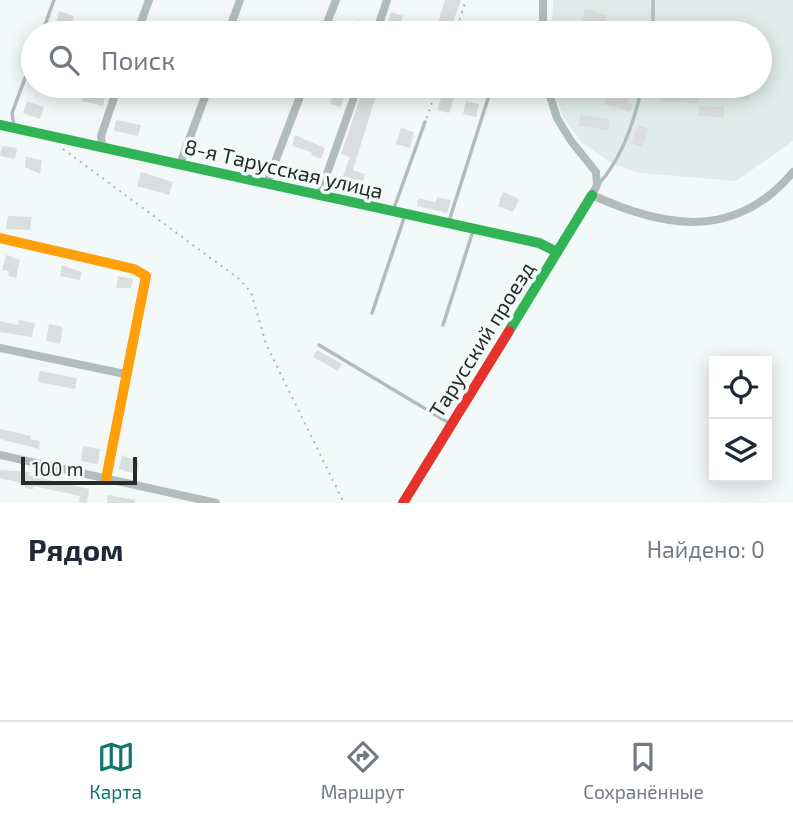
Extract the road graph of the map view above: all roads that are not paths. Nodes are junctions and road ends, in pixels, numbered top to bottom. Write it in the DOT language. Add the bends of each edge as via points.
graph roads {
  1 [pos="54,0"];
  2 [pos="149,0"];
  3 [pos="240,0"];
  4 [pos="336,0"];
  5 [pos="387,0"];
  6 [pos="543,0"];
  7 [pos="653,0"];
  8 [pos="46,21"];
  9 [pos="141,21"];
  10 [pos="232,21"];
  11 [pos="328,21"];
  12 [pos="380,21"];
  13 [pos="542,21"];
  14 [pos="653,21"];
  15 [pos="21,89"];
  16 [pos="114,98"];
  17 [pos="205,98"];
  18 [pos="299,98"];
  19 [pos="354,98"];
  20 [pos="491,98"];
  21 [pos="551,98"];
  22 [pos="639,98"];
  23 [pos="425,122"];
  24 [pos="0,125"];
  25 [pos="15,128"];
  26 [pos="102,146"];
  27 [pos="180,164"];
  28 [pos="793,172"];
  29 [pos="267,183"];
  30 [pos="595,190"];
  31 [pos="320,196"];
  32 [pos="392,213"];
  33 [pos="405,216"];
  34 [pos="448,223"];
  35 [pos="474,229"];
  36 [pos="0,238"];
  37 [pos="557,252"];
  38 [pos="372,313"];
  39 [pos="443,325"];
  40 [pos="318,345"];
  41 [pos="0,348"];
  42 [pos="125,374"];
  43 [pos="451,424"];
  44 [pos="0,455"];
  45 [pos="106,479"];
  46 [pos="216,503"];
  47 [pos="403,503"];
  1 -- 8 [label="lane"];
  2 -- 9 [label="street"];
  3 -- 10 [label="street"];
  4 -- 11 [label="street"];
  5 -- 12 [label="street"];
  6 -- 13 [label="street"];
  7 -- 14 [label="lane"];
  15 -- 25 [label="lane" via="12,113"];
  16 -- 26 [label="street"];
  17 -- 27 [label="street"];
  18 -- 29 [label="street"];
  19 -- 31 [label="street"];
  20 -- 34 [label="lane"];
  21 -- 30 [label="street" via="557,118 596,172"];
  22 -- 30 [label="lane" via="613,164"];
  23 -- 32 [label="lane"];
  24 -- 25 [label="street, 8-я Тарусская улица"];
  25 -- 26 [label="street, 8-я Тарусская улица"];
  26 -- 27 [label="street, 8-я Тарусская улица"];
  27 -- 29 [label="street, 8-я Тарусская улица"];
  28 -- 30 [label="street" via="775,193 745,212 716,222 665,221 626,211"];
  29 -- 31 [label="street, 8-я Тарусская улица"];
  30 -- 37 [label="street, Тарусский проезд"];
  31 -- 32 [label="street, 8-я Тарусская улица"];
  32 -- 33 [label="street, 8-я Тарусская улица"];
  33 -- 34 [label="street, 8-я Тарусская улица"];
  33 -- 38 [label="lane"];
  34 -- 35 [label="street, 8-я Тарусская улица"];
  35 -- 37 [label="street, 8-я Тарусская улица" via="539,243"];
  35 -- 39 [label="lane"];
  36 -- 42 [label="street" via="134,269 146,276"];
  37 -- 43 [label="street, Тарусский проезд"];
  40 -- 43 [label="lane"];
  41 -- 42 [label="street"];
  42 -- 45 [label="street"];
  43 -- 47 [label="street, Тарусский проезд"];
  44 -- 45 [label="street"];
  45 -- 46 [label="street"];
}
